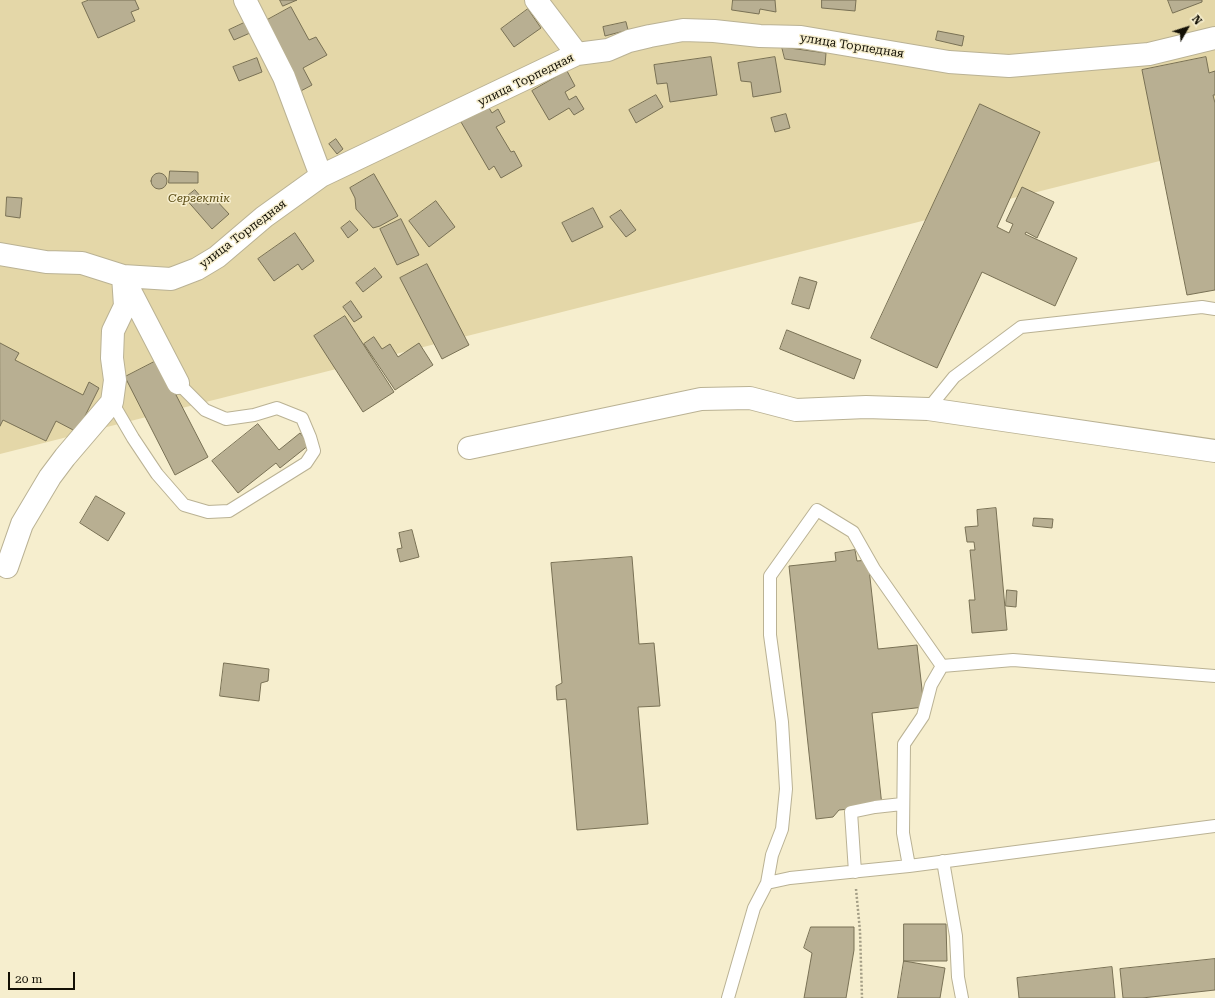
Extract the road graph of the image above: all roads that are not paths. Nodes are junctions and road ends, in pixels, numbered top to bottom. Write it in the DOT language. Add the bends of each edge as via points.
graph roads {
  1 [pos="245,0"];
  2 [pos="536,0"];
  3 [pos="1215,38"];
  4 [pos="577,54"];
  5 [pos="321,176"];
  6 [pos="0,254"];
  7 [pos="123,276"];
  8 [pos="1215,309"];
  9 [pos="178,383"];
  10 [pos="112,402"];
  11 [pos="928,409"];
  12 [pos="469,448"];
  13 [pos="1215,451"];
  14 [pos="7,567"];
  15 [pos="942,666"];
  16 [pos="1215,676"];
  17 [pos="902,804"];
  18 [pos="1215,826"];
  19 [pos="943,861"];
  20 [pos="909,866"];
  21 [pos="855,872"];
  22 [pos="767,883"];
  23 [pos="728,998"];
  24 [pos="962,998"];
  1 -- 5 [label="street" via="284,77"];
  2 -- 4 [label="street"];
  3 -- 4 [label="street, улица Торпедная" via="1149,54 1009,66 949,62 801,37 683,30 629,41 608,50"];
  4 -- 5 [label="street, улица Торпедная"];
  5 -- 7 [label="street, улица Торпедная" via="217,257 197,269 170,279"];
  6 -- 7 [label="street, улица Торпедная" via="46,262 82,263"];
  7 -- 9 [label="street"];
  7 -- 10 [label="street" via="125,306 113,331 112,358 115,380"];
  8 -- 11 [label="lane" via="1202,307 1021,327 954,377"];
  9 -- 10 [label="lane" via="205,410 226,419 277,408 302,418 314,451 306,463 229,511 208,512 184,505 157,474"];
  10 -- 14 [label="street" via="50,477 22,524"];
  11 -- 12 [label="street" via="866,407 796,410 750,398 701,399"];
  11 -- 13 [label="street"];
  15 -- 16 [label="lane" via="1013,660"];
  15 -- 17 [label="lane" via="931,685 924,716 904,744"];
  15 -- 22 [label="lane" via="874,569 853,532 817,510 770,576 770,635 782,722 786,789 782,829 772,855"];
  17 -- 20 [label="lane" via="902,833"];
  17 -- 21 [label="lane" via="851,812"];
  18 -- 19 [label="lane"];
  19 -- 20 [label="lane"];
  19 -- 24 [label="lane" via="956,936"];
  20 -- 21 [label="lane"];
  21 -- 22 [label="lane" via="790,878"];
  22 -- 23 [label="lane" via="754,908"];
}
